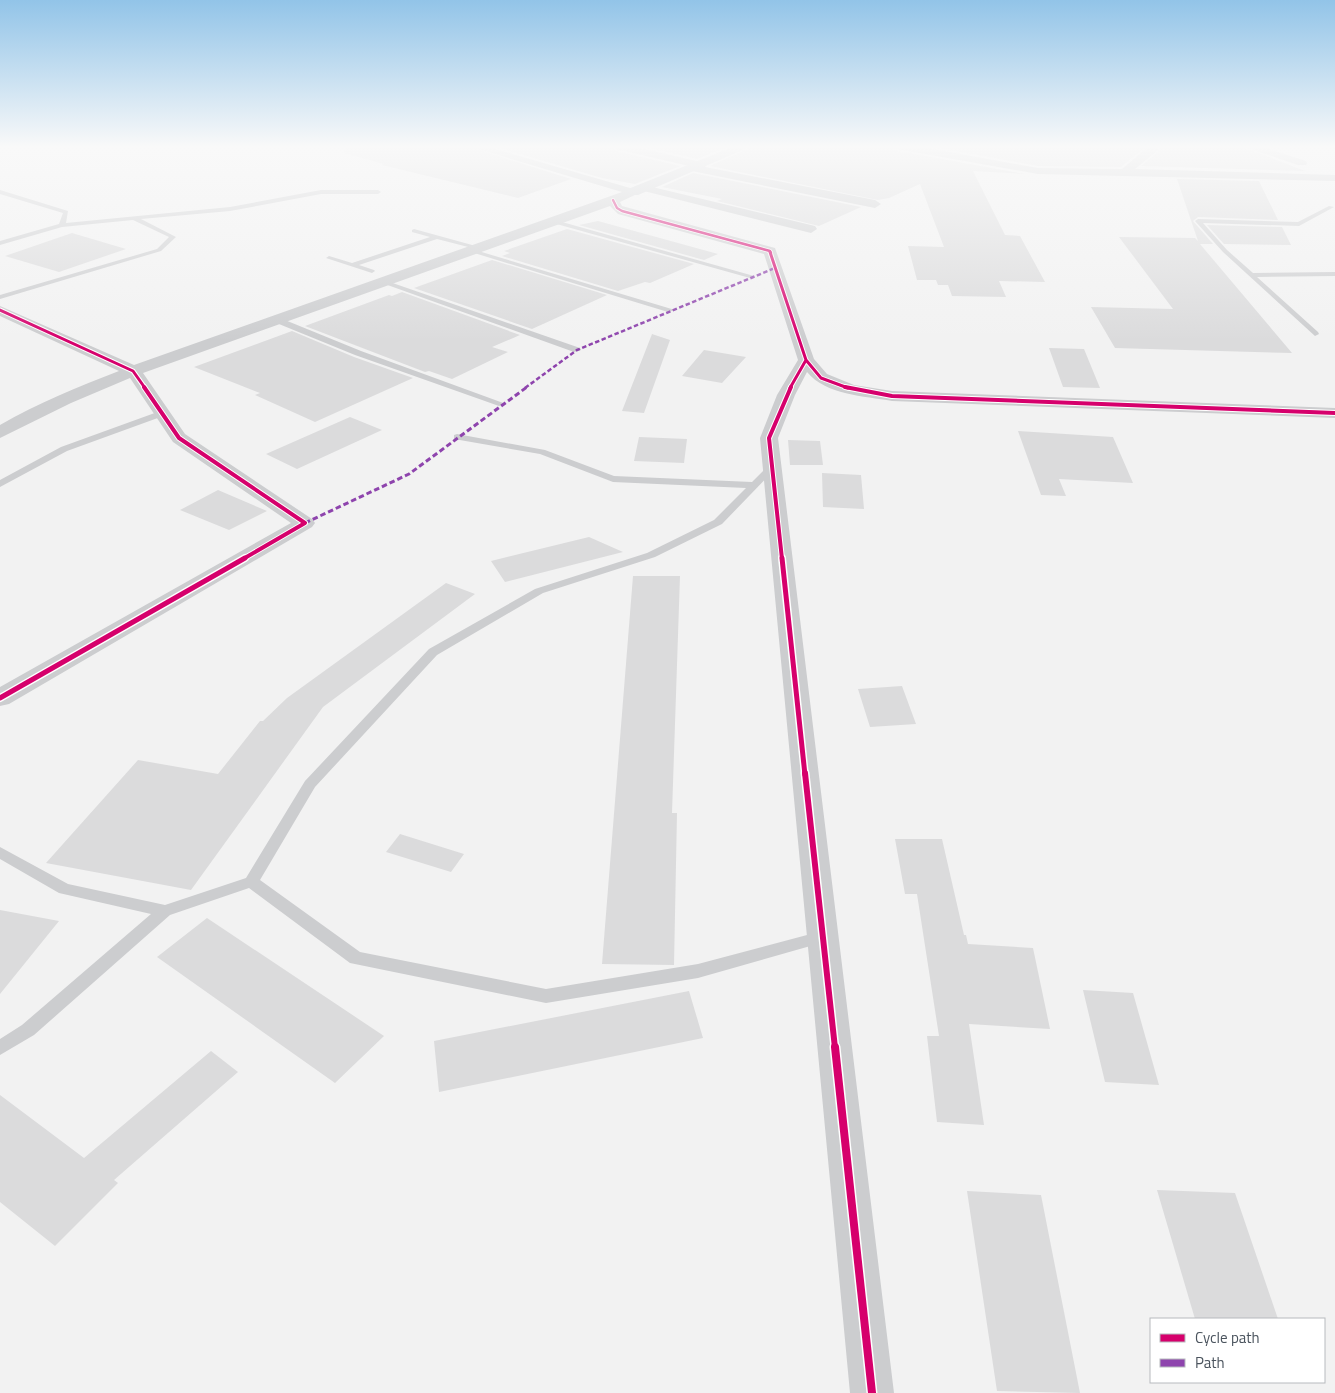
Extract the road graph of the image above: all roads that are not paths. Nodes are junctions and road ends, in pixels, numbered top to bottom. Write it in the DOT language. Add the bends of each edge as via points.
graph roads {
  1 [pos="63,211"];
  2 [pos="208,211"];
  3 [pos="585,211"];
  4 [pos="635,211"];
  5 [pos="731,211"];
  6 [pos="1323,211"];
  7 [pos="132,218"];
  8 [pos="555,222"];
  9 [pos="62,225"];
  10 [pos="811,229"];
  11 [pos="414,231"];
  12 [pos="436,236"];
  13 [pos="0,243"];
  14 [pos="476,250"];
  15 [pos="329,258"];
  16 [pos="352,265"];
  17 [pos="372,271"];
  18 [pos="1335,274"];
  19 [pos="1252,275"];
  20 [pos="752,278"];
  21 [pos="384,282"];
  22 [pos="0,298"];
  23 [pos="0,310"];
  24 [pos="671,310"];
  25 [pos="277,320"];
  26 [pos="1315,334"];
  27 [pos="578,350"];
  28 [pos="806,360"];
  29 [pos="133,371"];
  30 [pos="502,404"];
  31 [pos="163,413"];
  32 [pos="1335,413"];
  33 [pos="0,433"];
  34 [pos="457,437"];
  35 [pos="763,476"];
  36 [pos="0,484"];
  37 [pos="4,692"];
  38 [pos="0,852"];
  39 [pos="251,882"];
  40 [pos="165,911"];
  41 [pos="823,937"];
  42 [pos="0,1048"];
  43 [pos="872,1393"];
  1 -- 9 [label="lane" via="66,212"];
  2 -- 7 [label="lane"];
  3 -- 8 [label="street"];
  4 -- 28 [label="street" via="770,251"];
  5 -- 10 [label="street"];
  6 -- 19 [label="lane" via="1298,224 1198,221"];
  7 -- 9 [label="lane"];
  7 -- 22 [label="lane" via="173,237 159,250"];
  8 -- 14 [label="street"];
  8 -- 20 [label="lane"];
  9 -- 13 [label="lane"];
  11 -- 12 [label="lane"];
  12 -- 14 [label="lane"];
  12 -- 16 [label="lane"];
  14 -- 21 [label="street"];
  14 -- 24 [label="lane"];
  15 -- 16 [label="lane"];
  16 -- 17 [label="lane"];
  18 -- 19 [label="lane"];
  19 -- 26 [label="lane"];
  21 -- 25 [label="street"];
  21 -- 27 [label="lane"];
  23 -- 29 [label="street"];
  25 -- 29 [label="street"];
  25 -- 30 [label="lane" via="358,353"];
  28 -- 32 [label="street" via="821,378 850,389 892,396"];
  28 -- 35 [label="street" via="786,395 769,438"];
  29 -- 31 [label="street"];
  29 -- 33 [label="street" via="65,398"];
  31 -- 36 [label="lane" via="64,449"];
  31 -- 37 [label="street" via="179,438 305,523"];
  34 -- 35 [label="lane" via="542,452 613,479"];
  35 -- 39 [label="lane" via="718,522 651,555 539,591 433,652 310,784"];
  35 -- 41 [label="street"];
  38 -- 40 [label="lane" via="64,889"];
  39 -- 40 [label="lane"];
  39 -- 41 [label="lane" via="356,958 546,996 698,972"];
  40 -- 42 [label="lane" via="28,1030"];
  41 -- 43 [label="street"];
}
